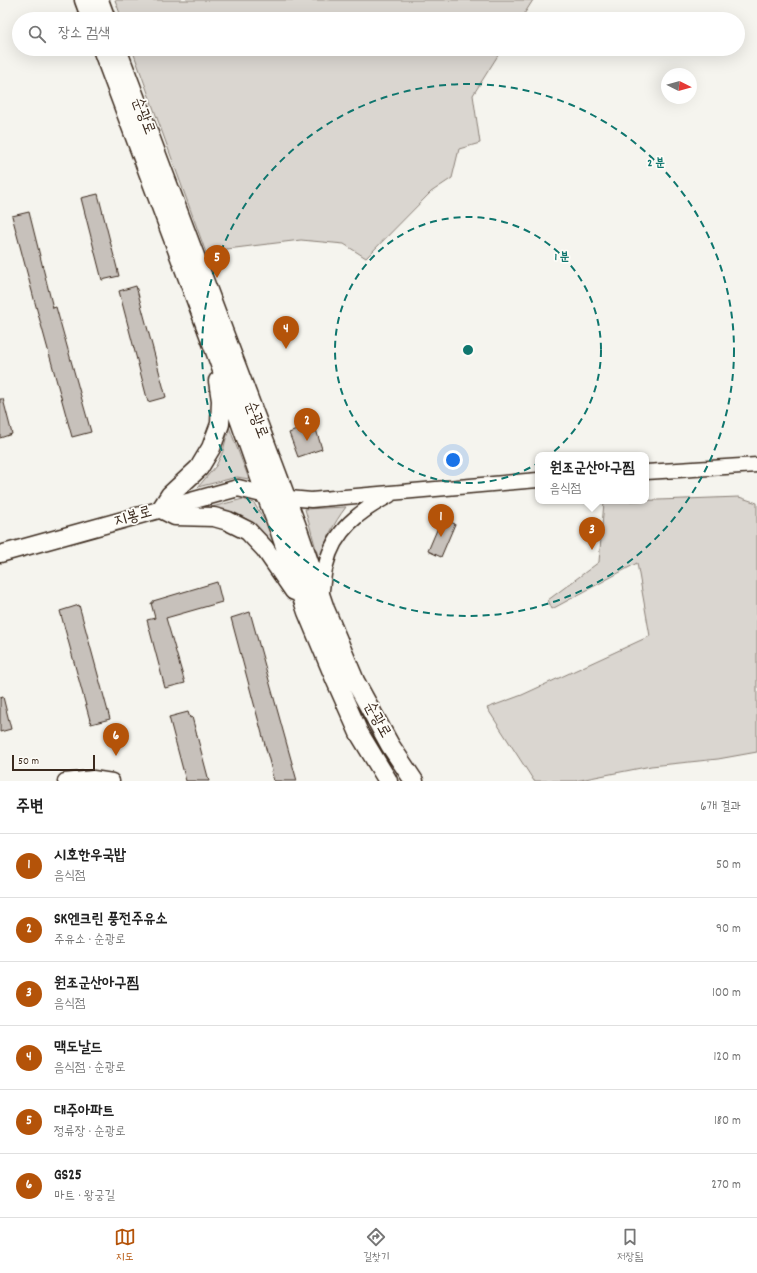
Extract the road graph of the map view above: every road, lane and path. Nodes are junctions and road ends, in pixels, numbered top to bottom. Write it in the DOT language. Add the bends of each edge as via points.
graph roads {
  1 [pos="84,0"];
  2 [pos="99,0"];
  3 [pos="88,12"];
  4 [pos="103,12"];
  5 [pos="105,56"];
  6 [pos="120,56"];
  7 [pos="218,359"];
  8 [pos="757,465"];
  9 [pos="649,472"];
  10 [pos="535,480"];
  11 [pos="395,492"];
  12 [pos="266,495"];
  13 [pos="286,499"];
  14 [pos="161,509"];
  15 [pos="0,554"];
  16 [pos="321,596"];
  17 [pos="307,612"];
  18 [pos="64,781"];
  19 [pos="112,781"];
  20 [pos="388,781"];
  21 [pos="414,781"];
  1 -- 3 [label="main road"];
  2 -- 4 [label="main road"];
  5 -- 7 [label="main road, 순광로"];
  6 -- 13 [label="main road, 순광로"];
  7 -- 12 [label="main road, 순광로"];
  7 -- 14 [label="main road" via="220,424 211,448 199,468 170,496"];
  8 -- 9 [label="street"];
  10 -- 11 [label="street"];
  11 -- 13 [label="street" via="311,500"];
  11 -- 16 [label="street" via="368,507 346,525 335,540 326,564"];
  12 -- 13 [label="street"];
  12 -- 14 [label="main road, 지봉로" via="238,488"];
  12 -- 17 [label="main road, 순광로"];
  13 -- 16 [label="main road, 순광로"];
  14 -- 15 [label="main road, 지봉로"];
  14 -- 17 [label="main road" via="175,516 214,517 248,531 265,549"];
  16 -- 21 [label="main road, 순광로" via="355,681 390,745"];
  17 -- 20 [label="main road, 순광로" via="359,733"];
  18 -- 19 [label="street" via="93,778"];
}
